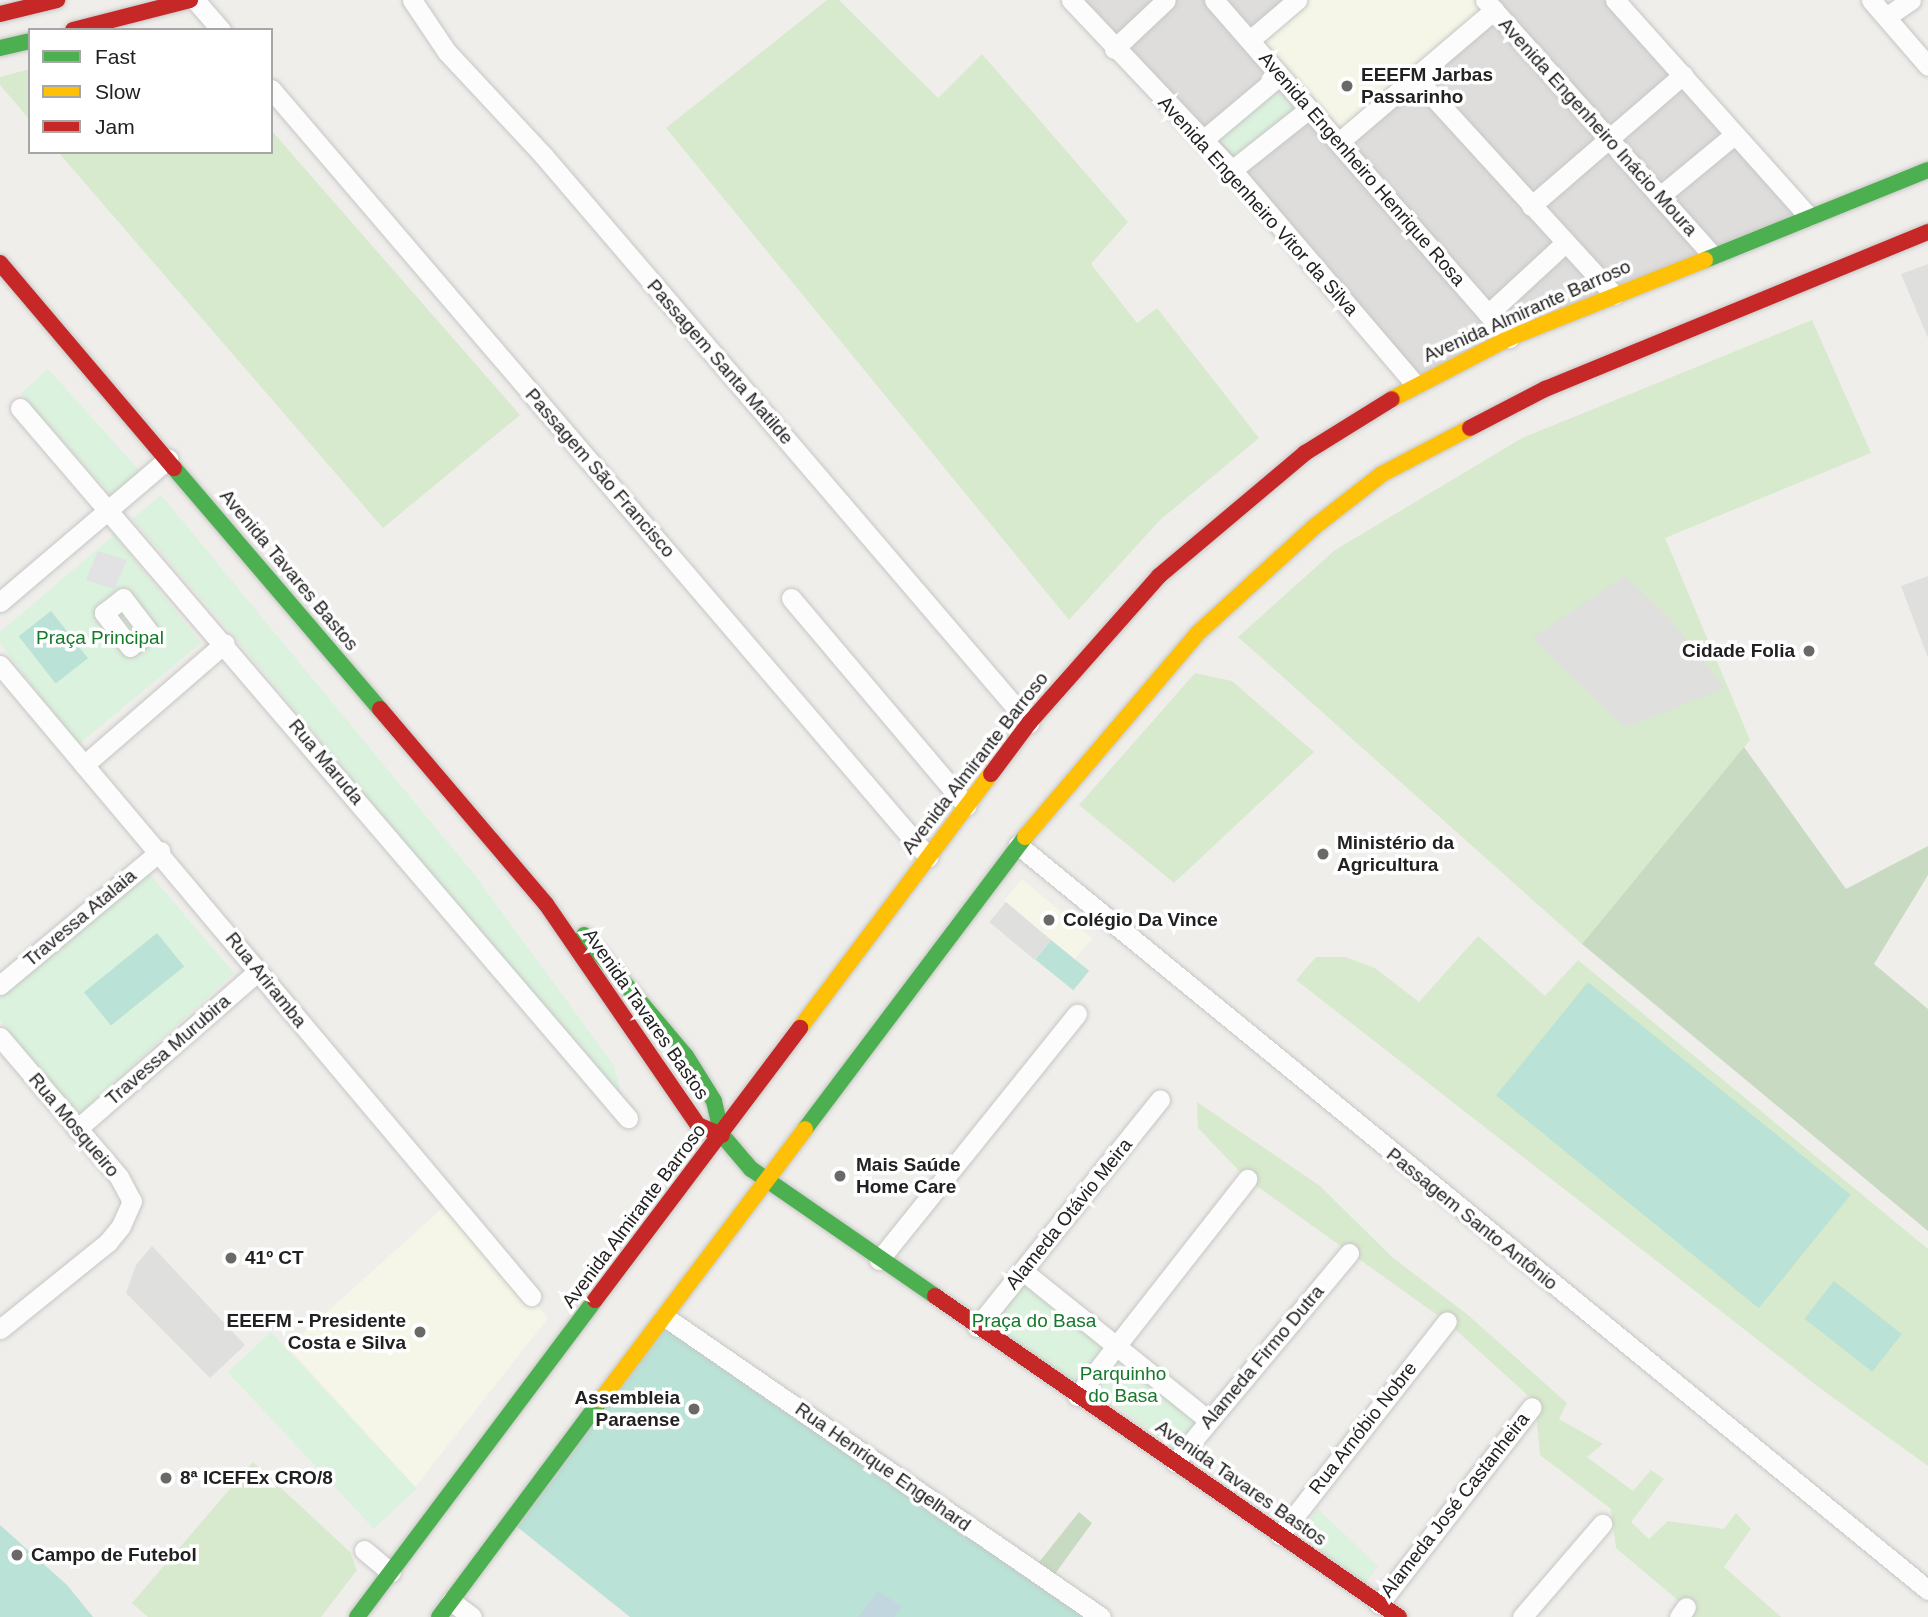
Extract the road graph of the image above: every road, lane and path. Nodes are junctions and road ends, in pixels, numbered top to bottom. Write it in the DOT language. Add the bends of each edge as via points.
graph roads {
  1 [pos="57,0"];
  2 [pos="193,0"];
  3 [pos="412,0"];
  4 [pos="1071,0"];
  5 [pos="1166,0"];
  6 [pos="1214,0"];
  7 [pos="1297,0"];
  8 [pos="1615,0"];
  9 [pos="1871,0"];
  10 [pos="1910,0"];
  11 [pos="1489,5"];
  12 [pos="0,13"];
  13 [pos="1886,17"];
  14 [pos="81,28"];
  15 [pos="219,28"];
  16 [pos="1250,40"];
  17 [pos="28,41"];
  18 [pos="0,48"];
  19 [pos="1114,49"];
  20 [pos="1928,66"];
  21 [pos="1683,75"];
  22 [pos="1279,76"];
  23 [pos="1416,78"];
  24 [pos="273,91"];
  25 [pos="1309,109"];
  26 [pos="1734,135"];
  27 [pos="1203,140"];
  28 [pos="1607,141"];
  29 [pos="1339,142"];
  30 [pos="1232,170"];
  31 [pos="1928,170"];
  32 [pos="1660,195"];
  33 [pos="1531,206"];
  34 [pos="1808,216"];
  35 [pos="1928,232"];
  36 [pos="1565,243"];
  37 [pos="1711,254"];
  38 [pos="4,275"];
  39 [pos="1614,295"];
  40 [pos="1488,314"];
  41 [pos="1509,338"];
  42 [pos="1415,384"];
  43 [pos="20,408"];
  44 [pos="168,459"];
  45 [pos="108,510"];
  46 [pos="790,598"];
  47 [pos="0,602"];
  48 [pos="225,643"];
  49 [pos="0,665"];
  50 [pos="1029,723"];
  51 [pos="85,765"];
  52 [pos="967,806"];
  53 [pos="1018,845"];
  54 [pos="160,852"];
  55 [pos="929,857"];
  56 [pos="547,904"];
  57 [pos="258,971"];
  58 [pos="0,985"];
  59 [pos="1077,1014"];
  60 [pos="0,1037"];
  61 [pos="1160,1099"];
  62 [pos="628,1118"];
  63 [pos="77,1129"];
  64 [pos="722,1135"];
  65 [pos="1247,1179"];
  66 [pos="768,1182"];
  67 [pos="1349,1253"];
  68 [pos="879,1260"];
  69 [pos="1023,1272"];
  70 [pos="531,1296"];
  71 [pos="665,1317"];
  72 [pos="1447,1321"];
  73 [pos="977,1327"];
  74 [pos="0,1329"];
  75 [pos="1115,1349"];
  76 [pos="1077,1396"];
  77 [pos="1532,1406"];
  78 [pos="1208,1420"];
  79 [pos="1175,1462"];
  80 [pos="1602,1524"];
  81 [pos="1280,1535"];
  82 [pos="364,1550"];
  83 [pos="391,1573"];
  84 [pos="1928,1590"];
  85 [pos="451,1601"];
  86 [pos="1379,1604"];
  87 [pos="357,1617"];
  88 [pos="439,1617"];
  89 [pos="472,1617"];
  90 [pos="1101,1617"];
  91 [pos="1399,1617"];
  92 [pos="1522,1617"];
  1 -- 12 [label="main road"];
  2 -- 14 [label="main road"];
  2 -- 15 [label="street"];
  3 -- 50 [label="street, Passagem Santa Matilde" via="447,52 543,155"];
  4 -- 19 [label="street, Avenida Engenheiro Vitor da Silva"];
  5 -- 19 [label="street"];
  6 -- 16 [label="street, Avenida Engenheiro Henrique Rosa"];
  7 -- 16 [label="street"];
  8 -- 21 [label="street"];
  9 -- 13 [label="street"];
  10 -- 13 [label="street"];
  11 -- 23 [label="street"];
  11 -- 28 [label="street, Avenida Engenheiro Inácio Moura"];
  13 -- 20 [label="street"];
  16 -- 22 [label="street, Avenida Engenheiro Henrique Rosa"];
  17 -- 18 [label="main road"];
  19 -- 27 [label="street, Avenida Engenheiro Vitor da Silva"];
  21 -- 26 [label="street"];
  21 -- 28 [label="street"];
  22 -- 25 [label="street, Avenida Engenheiro Henrique Rosa"];
  22 -- 27 [label="street"];
  23 -- 29 [label="street"];
  23 -- 33 [label="street"];
  24 -- 55 [label="street, Passagem São Francisco"];
  25 -- 29 [label="street, Avenida Engenheiro Henrique Rosa"];
  25 -- 30 [label="street"];
  26 -- 32 [label="street"];
  26 -- 34 [label="street"];
  27 -- 30 [label="street, Avenida Engenheiro Vitor da Silva"];
  28 -- 32 [label="street, Avenida Engenheiro Inácio Moura"];
  28 -- 33 [label="street"];
  29 -- 40 [label="street, Avenida Engenheiro Henrique Rosa"];
  30 -- 42 [label="street, Avenida Engenheiro Vitor da Silva"];
  31 -- 34 [label="main road, Avenida Almirante Barroso"];
  32 -- 37 [label="street, Avenida Engenheiro Inácio Moura"];
  33 -- 36 [label="street"];
  34 -- 37 [label="main road, Avenida Almirante Barroso"];
  35 -- 53 [label="main road" via="1545,389 1382,474 1314,527 1198,633"];
  36 -- 39 [label="street"];
  36 -- 40 [label="street"];
  37 -- 39 [label="main road, Avenida Almirante Barroso"];
  38 -- 44 [label="main road, Avenida Tavares Bastos"];
  39 -- 41 [label="main road, Avenida Almirante Barroso"];
  40 -- 41 [label="street, Avenida Engenheiro Henrique Rosa"];
  41 -- 42 [label="main road, Avenida Almirante Barroso"];
  42 -- 50 [label="main road, Avenida Almirante Barroso" via="1305,453 1159,576"];
  43 -- 45 [label="street, Rua Maruda"];
  44 -- 45 [label="street"];
  44 -- 56 [label="main road, Avenida Tavares Bastos"];
  45 -- 47 [label="street"];
  45 -- 48 [label="street, Rua Maruda"];
  46 -- 52 [label="street"];
  48 -- 51 [label="street"];
  48 -- 62 [label="street, Rua Maruda"];
  49 -- 51 [label="street, Rua Ariramba"];
  50 -- 52 [label="main road, Avenida Almirante Barroso"];
  51 -- 54 [label="street, Rua Ariramba"];
  52 -- 55 [label="main road, Avenida Almirante Barroso"];
  53 -- 66 [label="main road"];
  53 -- 84 [label="street, Passagem Santo Antônio"];
  54 -- 57 [label="street, Rua Ariramba"];
  54 -- 58 [label="street, Travessa Atalaia"];
  55 -- 64 [label="main road, Avenida Almirante Barroso"];
  56 -- 64 [label="main road, Avenida Tavares Bastos" via="698,1125"];
  56 -- 64 [label="main road, Avenida Tavares Bastos" via="587,937 686,1056 714,1101"];
  57 -- 63 [label="street, Travessa Murubira"];
  57 -- 70 [label="street, Rua Ariramba"];
  59 -- 68 [label="street"];
  60 -- 63 [label="street, Rua Mosqueiro"];
  61 -- 69 [label="street, Alameda Otávio Meira"];
  63 -- 74 [label="street, Rua Mosqueiro" via="119,1177 132,1200 129,1208 108,1242"];
  64 -- 66 [label="main road, Avenida Tavares Bastos" via="742,1161"];
  64 -- 83 [label="main road, Avenida Almirante Barroso"];
  65 -- 75 [label="street"];
  66 -- 68 [label="main road, Avenida Tavares Bastos"];
  66 -- 71 [label="main road"];
  67 -- 78 [label="street, Alameda Firmo Dutra"];
  68 -- 73 [label="main road, Avenida Tavares Bastos"];
  69 -- 73 [label="street, Alameda Otávio Meira"];
  69 -- 75 [label="street"];
  71 -- 85 [label="main road"];
  71 -- 90 [label="street, Rua Henrique Engelhard"];
  72 -- 81 [label="street, Rua Arnóbio Nobre"];
  73 -- 76 [label="main road, Avenida Tavares Bastos"];
  75 -- 76 [label="street"];
  75 -- 78 [label="street"];
  76 -- 79 [label="main road, Avenida Tavares Bastos"];
  77 -- 86 [label="street, Alameda José Castanheira"];
  78 -- 79 [label="street, Alameda Firmo Dutra"];
  79 -- 81 [label="main road, Avenida Tavares Bastos"];
  80 -- 92 [label="street"];
  81 -- 86 [label="main road, Avenida Tavares Bastos"];
  82 -- 83 [label="street"];
  83 -- 87 [label="main road, Avenida Almirante Barroso"];
  85 -- 88 [label="main road"];
  85 -- 89 [label="street"];
  86 -- 91 [label="main road, Avenida Tavares Bastos"];
}
